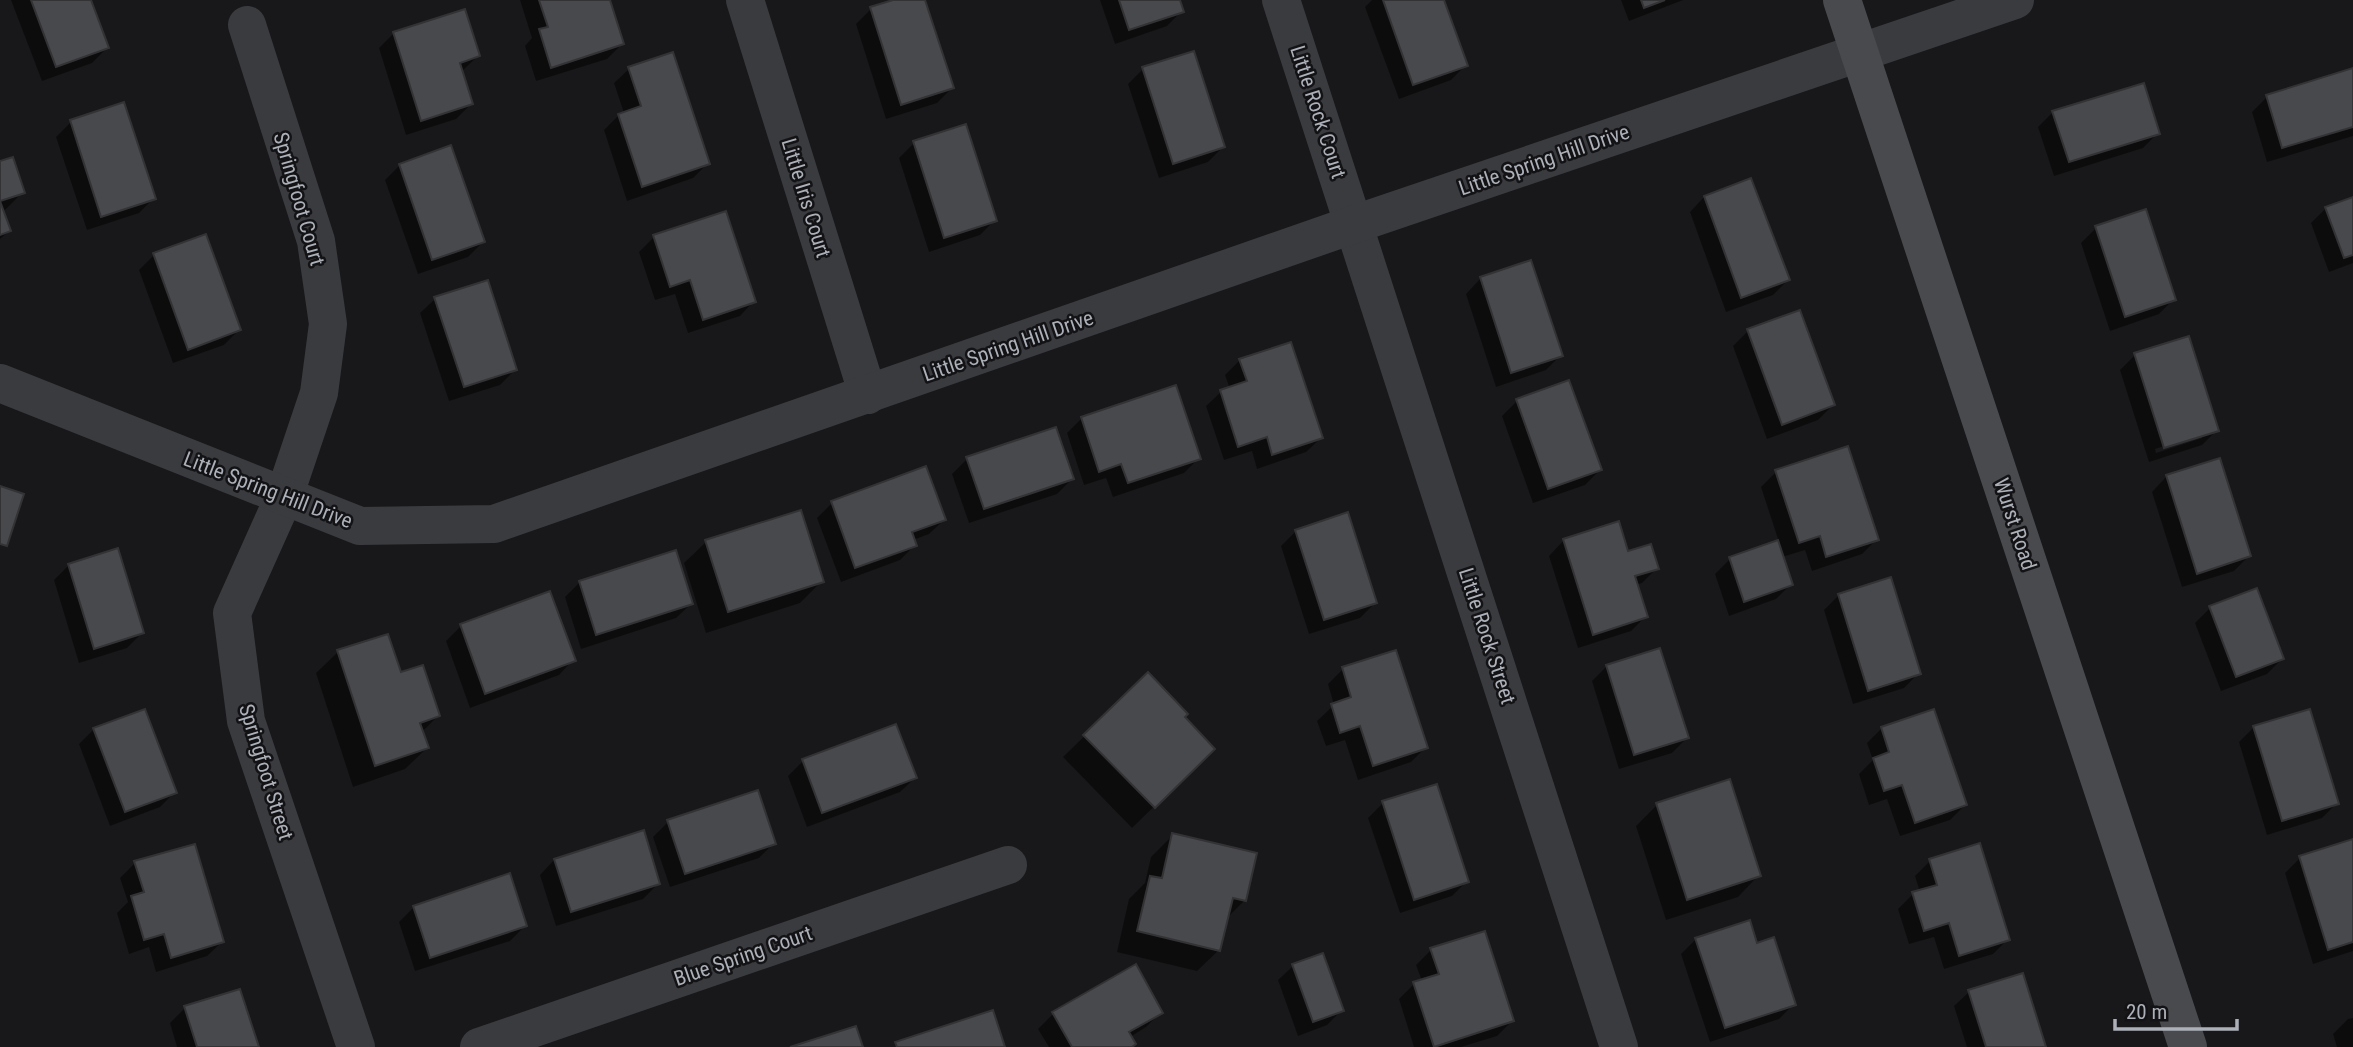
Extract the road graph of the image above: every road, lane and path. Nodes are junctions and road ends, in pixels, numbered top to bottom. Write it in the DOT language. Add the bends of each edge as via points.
graph roads {
  1 [pos="745,0"];
  2 [pos="1281,0"];
  3 [pos="1842,0"];
  4 [pos="2015,0"];
  5 [pos="247,25"];
  6 [pos="1859,54"];
  7 [pos="1355,224"];
  8 [pos="0,383"];
  9 [pos="868,395"];
  10 [pos="284,497"];
  11 [pos="1008,865"];
  12 [pos="356,1047"];
  13 [pos="479,1047"];
  14 [pos="1619,1047"];
  15 [pos="2188,1047"];
  1 -- 9 [label="street, Little Iris Court"];
  2 -- 7 [label="street, Little Rock Court"];
  3 -- 6 [label="street, Wurst Road"];
  4 -- 6 [label="street, Little Spring Hill Drive"];
  5 -- 10 [label="street, Springfoot Court" via="316,241 328,324 319,393"];
  6 -- 7 [label="street, Little Spring Hill Drive"];
  6 -- 15 [label="street, Wurst Road"];
  7 -- 9 [label="street, Little Spring Hill Drive"];
  7 -- 14 [label="street, Little Rock Street"];
  8 -- 10 [label="street, Little Spring Hill Drive"];
  9 -- 10 [label="street, Little Spring Hill Drive" via="494,524 360,526"];
  10 -- 12 [label="street, Springfoot Street" via="232,613 246,721"];
  11 -- 13 [label="street, Blue Spring Court"];
}
